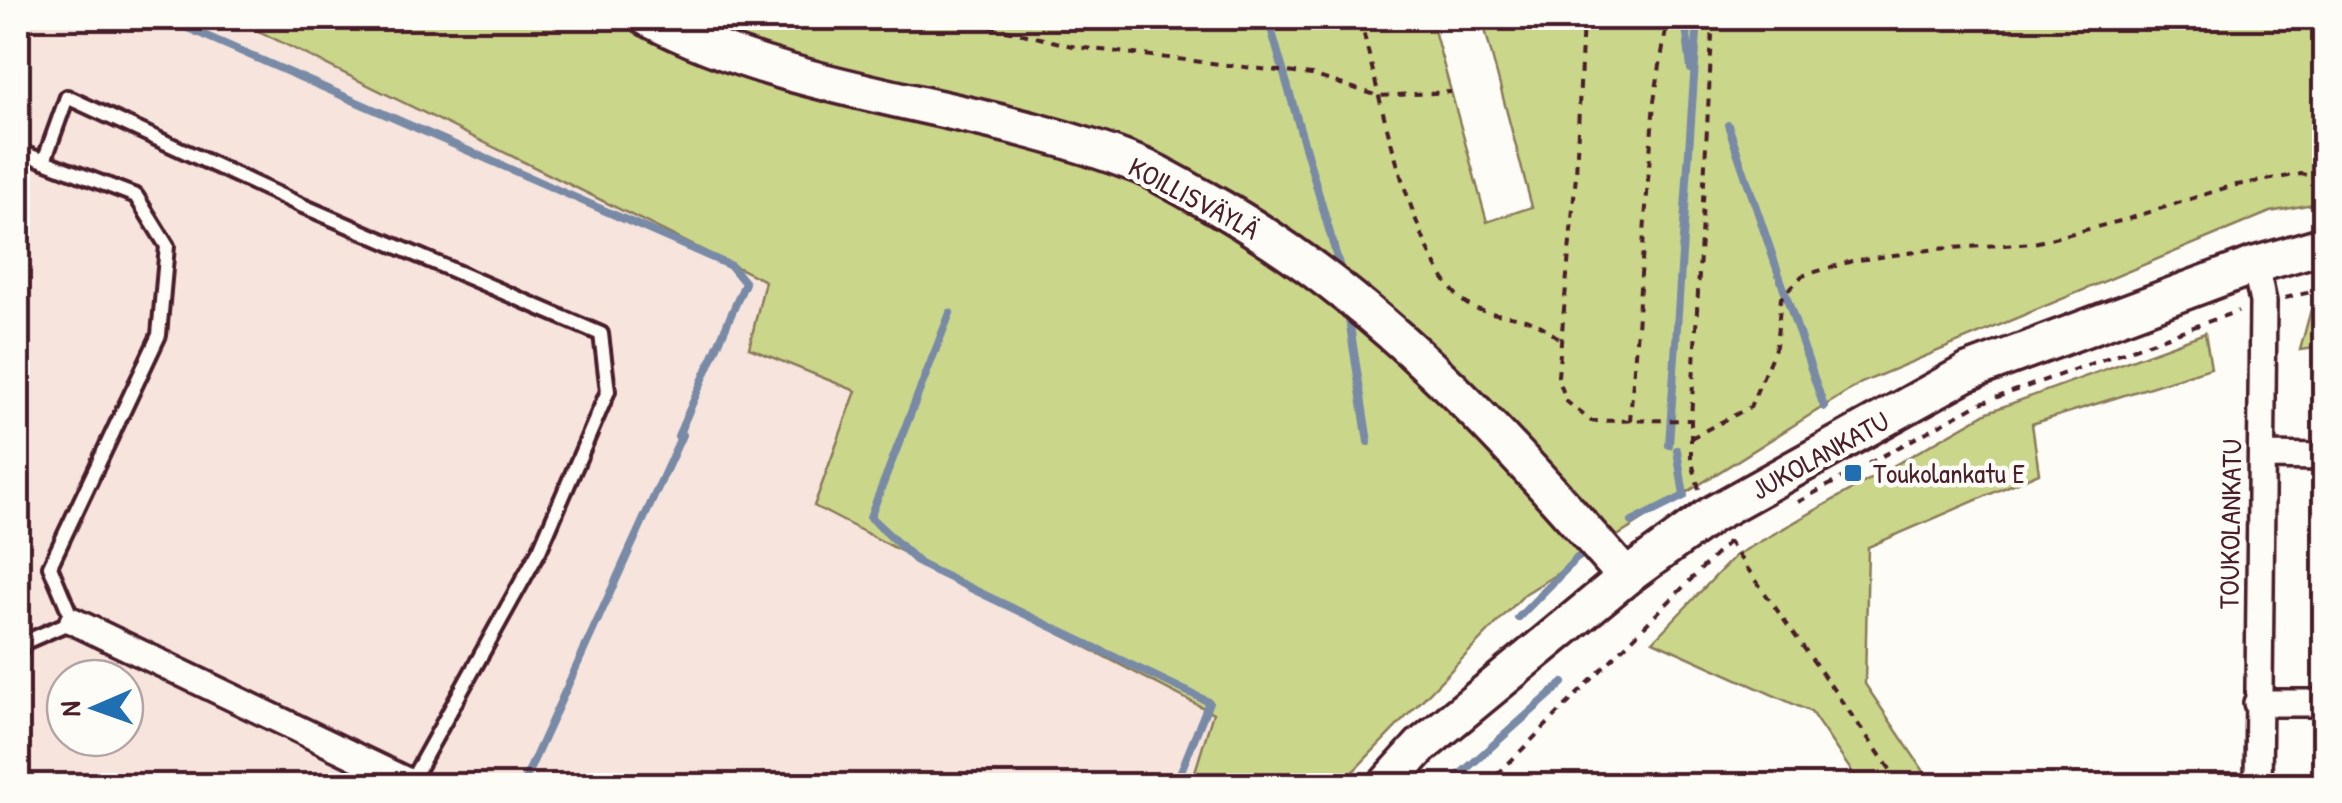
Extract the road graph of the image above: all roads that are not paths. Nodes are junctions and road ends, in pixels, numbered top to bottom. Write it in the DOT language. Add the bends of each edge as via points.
graph roads {
  1 [pos="648,18"];
  2 [pos="18,151"];
  3 [pos="44,161"];
  4 [pos="2324,244"];
  5 [pos="2256,264"];
  6 [pos="2262,456"];
  7 [pos="2324,457"];
  8 [pos="1626,577"];
  9 [pos="73,621"];
  10 [pos="20,645"];
  11 [pos="2258,702"];
  12 [pos="2324,703"];
  13 [pos="374,777"];
  14 [pos="414,784"];
  15 [pos="1385,786"];
  16 [pos="2258,786"];
  1 -- 8 [label="street, KOILLISVÄYLÄ" via="697,44 840,86 996,120 1141,165 1247,223 1334,284 1439,376 1524,459"];
  2 -- 3 [label="lane"];
  3 -- 9 [label="lane" via="136,196 166,246 159,335 50,566"];
  3 -- 14 [label="lane" via="67,97 602,334 608,391 540,549"];
  4 -- 5 [label="street, JUKOLANKATU"];
  5 -- 6 [label="street, TOUKOLANKATU" via="2263,302"];
  5 -- 8 [label="street, JUKOLANKATU" via="1968,372 1720,528"];
  6 -- 7 [label="street"];
  6 -- 11 [label="street, TOUKOLANKATU"];
  8 -- 15 [label="street, JUKOLANKATU" via="1420,746"];
  9 -- 10 [label="lane"];
  9 -- 13 [label="street"];
  11 -- 12 [label="street"];
  11 -- 16 [label="street, TOUKOLANKATU"];
  13 -- 14 [label="street"];
}
